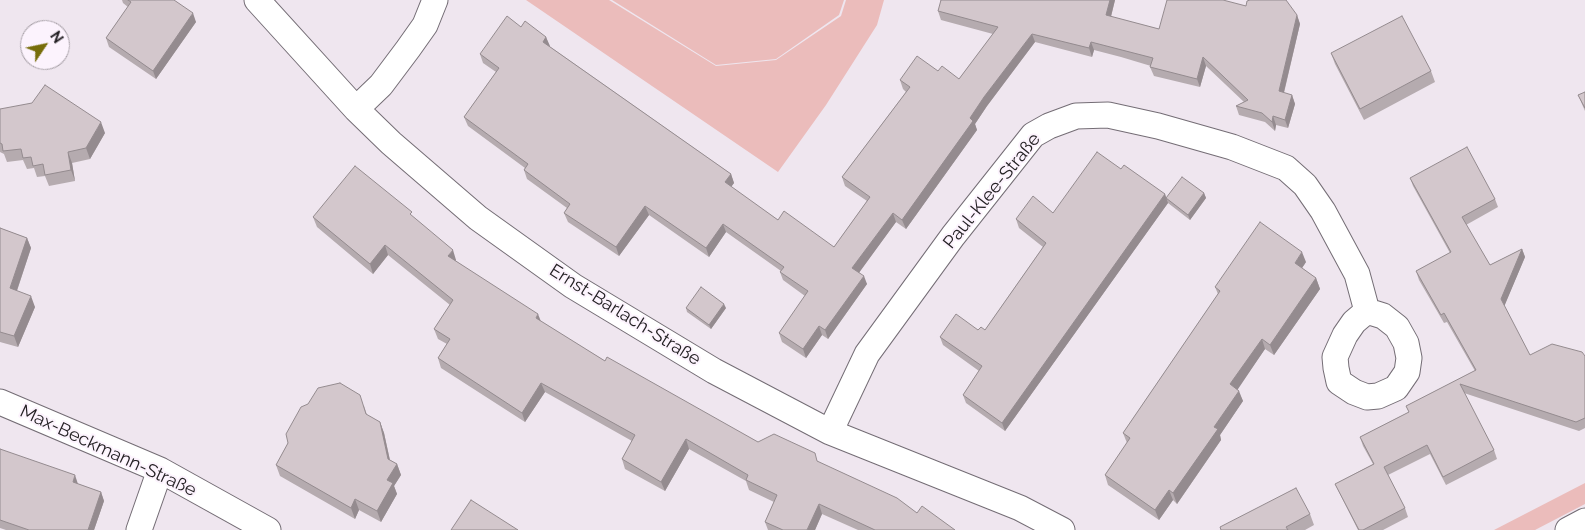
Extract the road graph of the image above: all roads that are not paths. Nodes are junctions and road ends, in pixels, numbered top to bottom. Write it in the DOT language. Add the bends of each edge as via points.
graph roads {
  1 [pos="257,0"];
  2 [pos="435,0"];
  3 [pos="356,109"];
  4 [pos="1367,311"];
  5 [pos="0,402"];
  6 [pos="830,432"];
  7 [pos="160,470"];
  8 [pos="1585,521"];
  9 [pos="139,530"];
  10 [pos="268,530"];
  11 [pos="1062,530"];
  12 [pos="1568,530"];
  1 -- 3 [label="street, Ernst-Barlach-Straße"];
  2 -- 3 [label="street" via="408,49 381,85"];
  3 -- 6 [label="street, Ernst-Barlach-Straße" via="478,218 573,286 714,371"];
  4 -- 6 [label="street, Paul-Klee-Straße" via="1357,274 1323,211 1305,185 1286,168 1232,147 1158,126 1108,115 1076,116 1033,135 971,213 868,354"];
  5 -- 7 [label="street, Max-Beckmann-Straße"];
  6 -- 11 [label="street, Ernst-Barlach-Straße" via="1020,508"];
  7 -- 9 [label="street"];
  7 -- 10 [label="street, Max-Beckmann-Straße"];
  8 -- 12 [label="street"];
}
